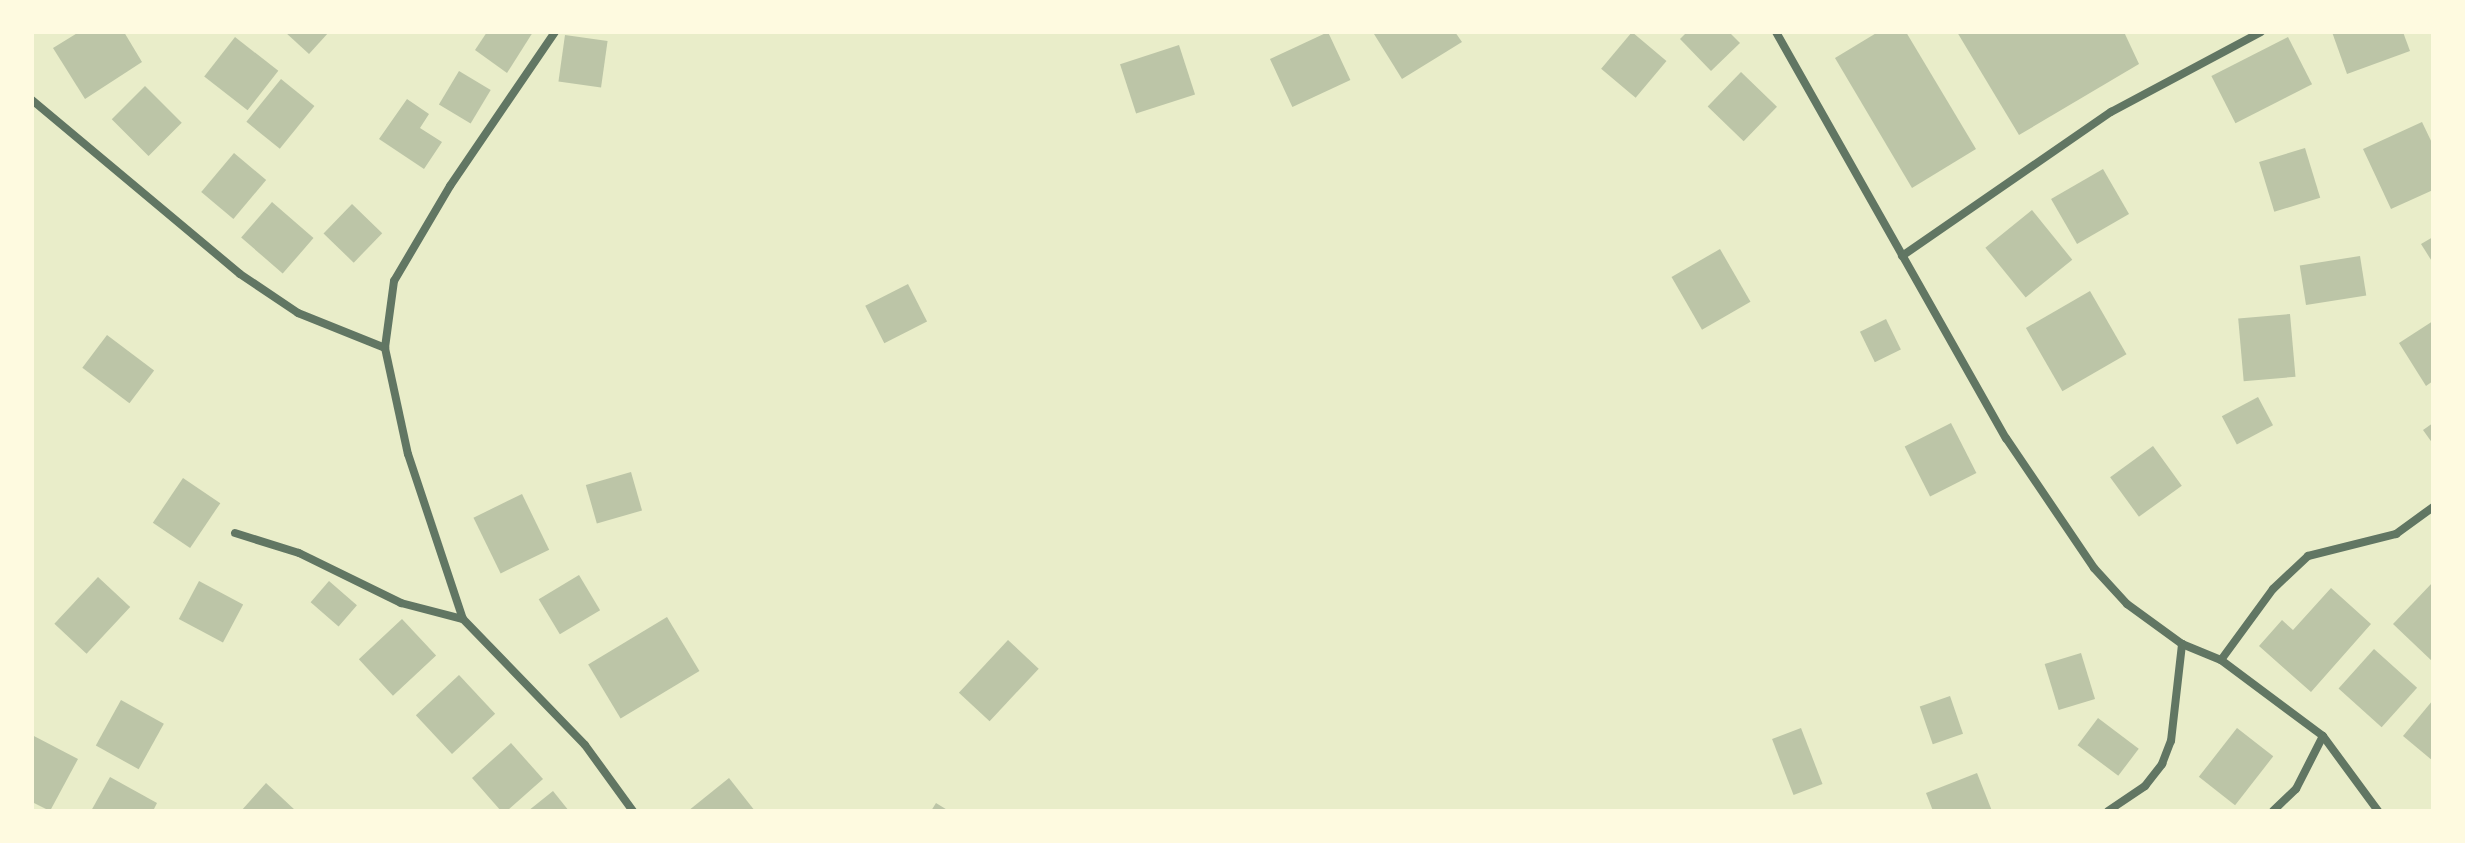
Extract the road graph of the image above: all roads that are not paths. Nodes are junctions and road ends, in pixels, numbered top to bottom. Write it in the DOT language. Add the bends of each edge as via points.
graph roads {
  1 [pos="555,32"];
  2 [pos="1776,32"];
  3 [pos="2261,32"];
  4 [pos="32,100"];
  5 [pos="1902,256"];
  6 [pos="385,348"];
  7 [pos="2433,507"];
  8 [pos="235,533"];
  9 [pos="463,619"];
  10 [pos="2182,644"];
  11 [pos="2221,660"];
  12 [pos="2323,736"];
  13 [pos="633,811"];
  14 [pos="2108,811"];
  15 [pos="2273,811"];
  16 [pos="2378,811"];
  1 -- 6 [label="street" via="450,186 394,281"];
  2 -- 5 [label="street"];
  3 -- 5 [label="street" via="2111,112"];
  4 -- 6 [label="street" via="240,274 298,313"];
  5 -- 10 [label="street" via="2060,523 2127,604"];
  6 -- 9 [label="street" via="408,454"];
  7 -- 11 [label="street" via="2396,534 2308,556 2273,589"];
  8 -- 9 [label="street" via="299,553 401,603"];
  9 -- 13 [label="street" via="585,745"];
  10 -- 11 [label="street"];
  10 -- 14 [label="street" via="2171,741 2162,764 2145,786"];
  11 -- 12 [label="street"];
  12 -- 15 [label="street" via="2296,789"];
  12 -- 16 [label="street"];
}
